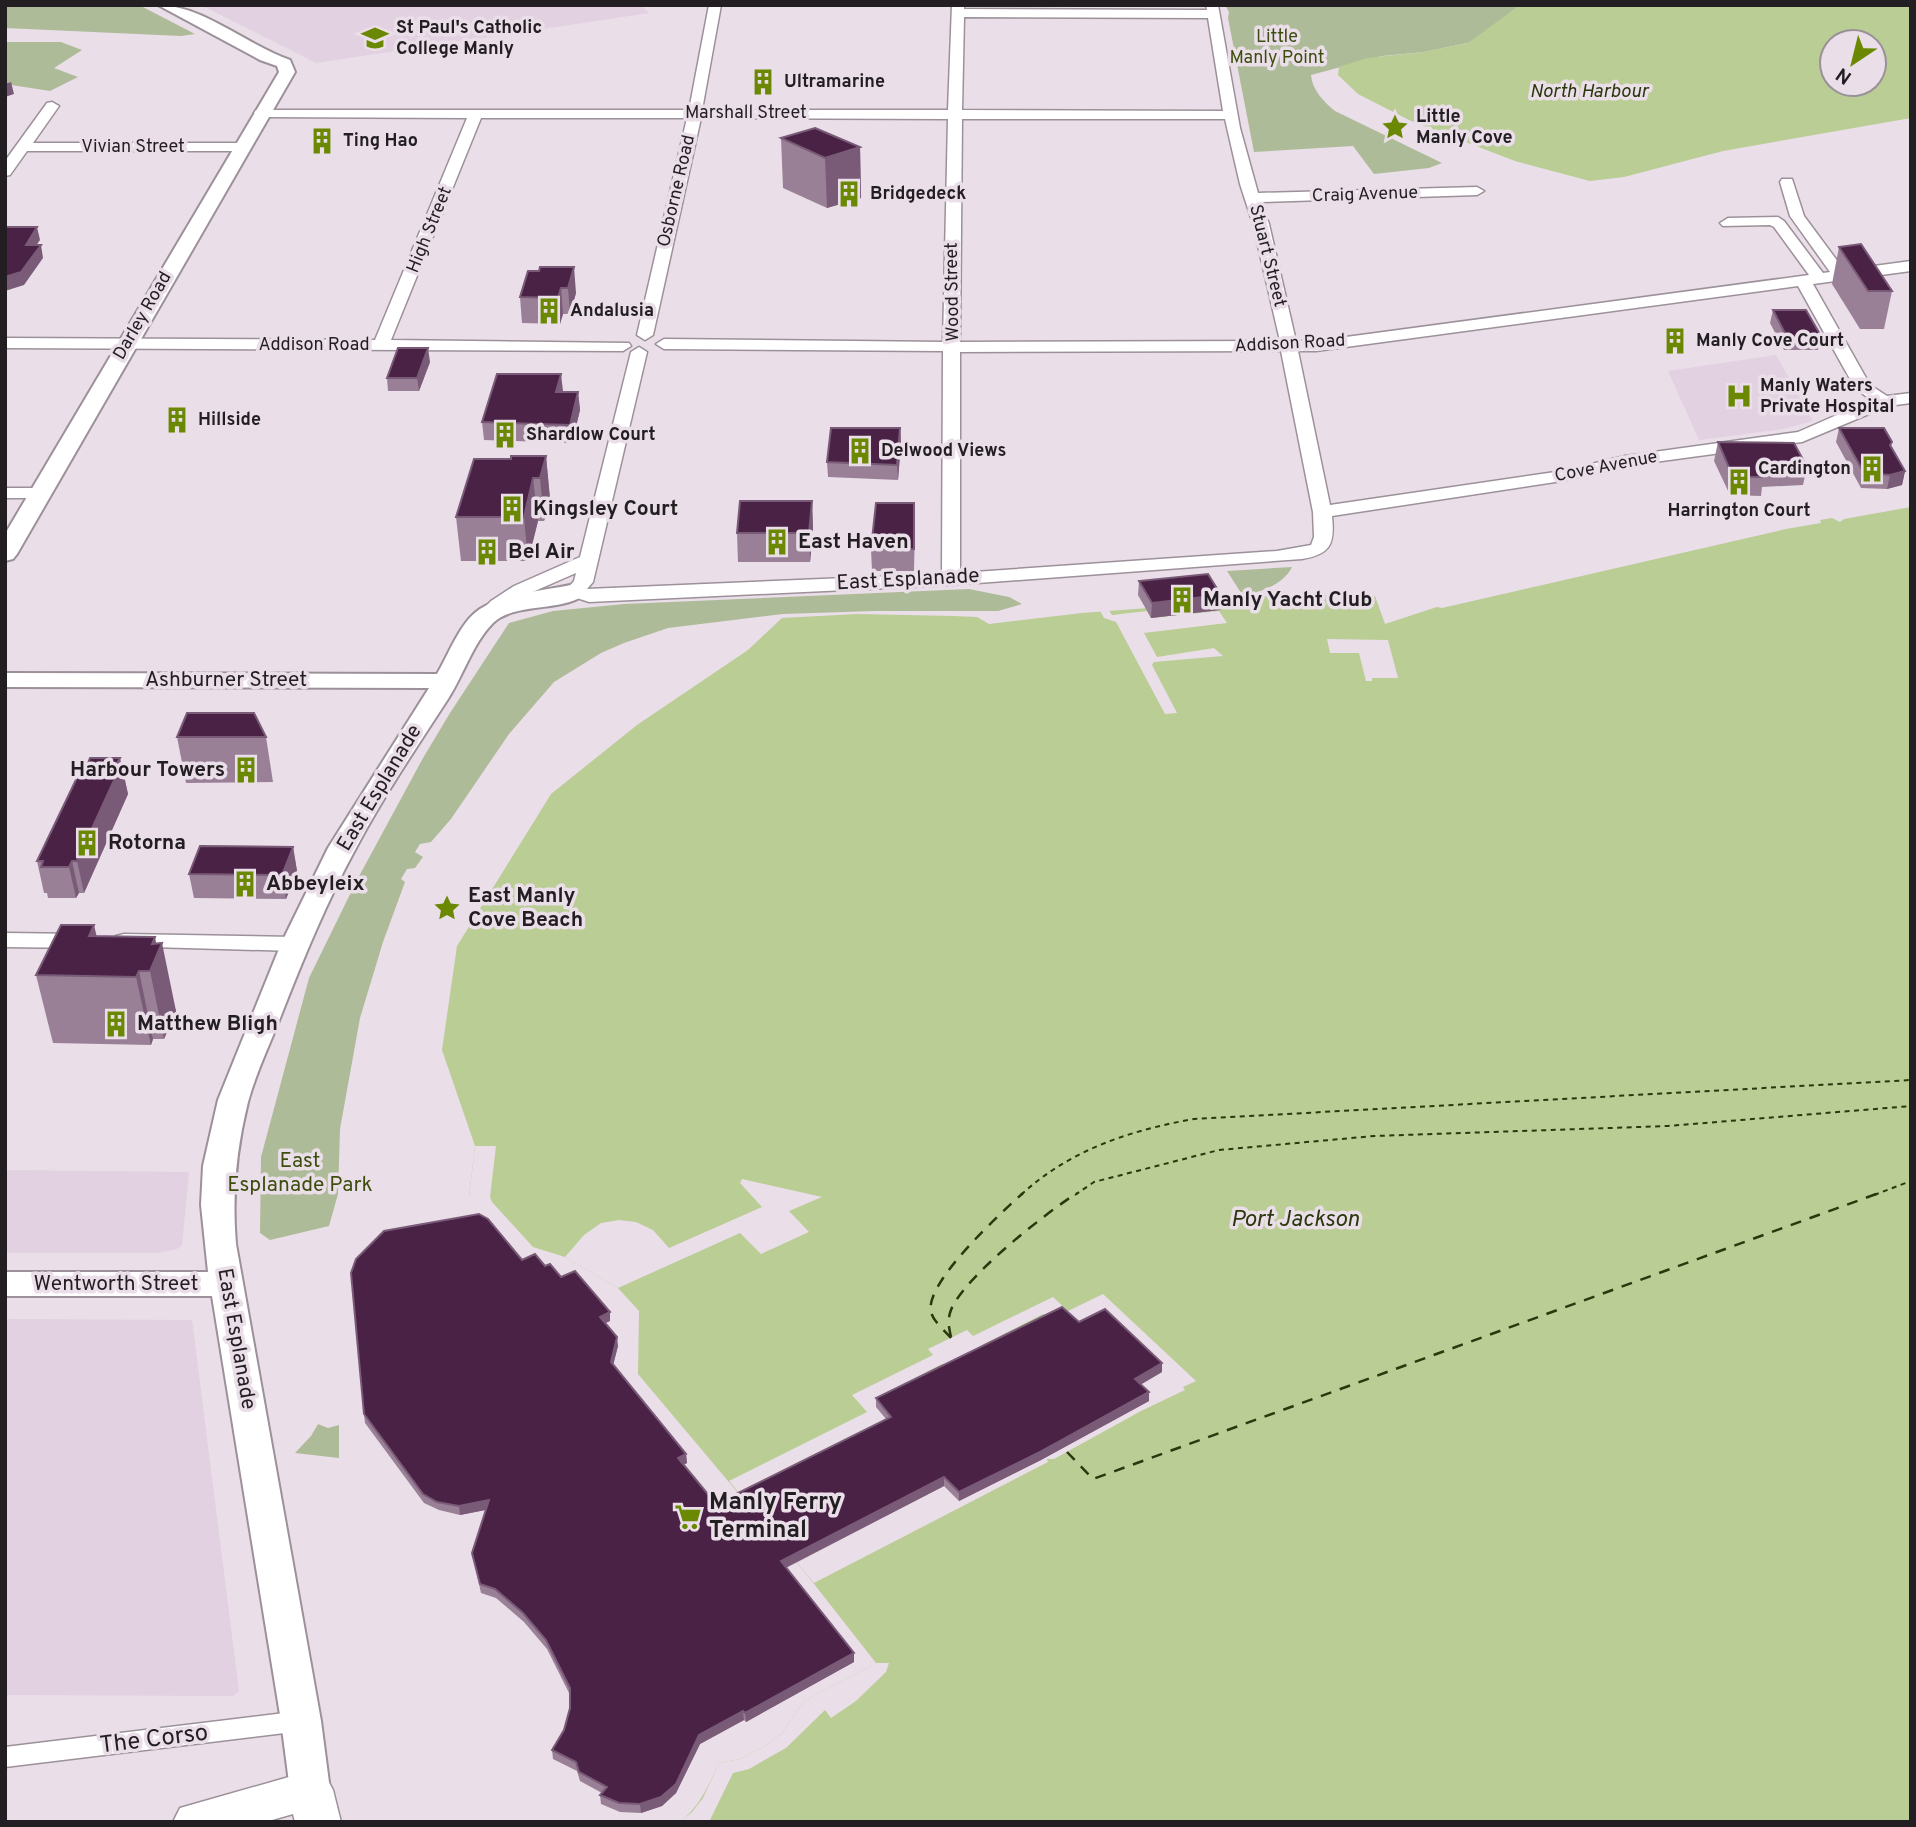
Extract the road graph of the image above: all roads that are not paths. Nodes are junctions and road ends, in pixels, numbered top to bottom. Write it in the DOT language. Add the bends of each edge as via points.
graph roads {
  1 [pos="166,5"];
  2 [pos="715,5"];
  3 [pos="958,9"];
  4 [pos="1212,10"];
  5 [pos="52,106"];
  6 [pos="261,113"];
  7 [pos="476,113"];
  8 [pos="695,113"];
  9 [pos="957,114"];
  10 [pos="1231,115"];
  11 [pos="23,147"];
  12 [pos="242,147"];
  13 [pos="5,172"];
  14 [pos="1787,182"];
  15 [pos="1476,191"];
  16 [pos="1254,198"];
  17 [pos="1728,223"];
  18 [pos="1911,266"];
  19 [pos="1840,275"];
  20 [pos="1810,278"];
  21 [pos="5,344"];
  22 [pos="127,344"];
  23 [pos="636,344"];
  24 [pos="381,345"];
  25 [pos="953,346"];
  26 [pos="1288,346"];
  27 [pos="1911,398"];
  28 [pos="1884,401"];
  29 [pos="5,493"];
  30 [pos="42,493"];
  31 [pos="1322,512"];
  32 [pos="1321,547"];
  33 [pos="5,554"];
  34 [pos="586,561"];
  35 [pos="951,579"];
  36 [pos="575,591"];
  37 [pos="487,615"];
  38 [pos="5,680"];
  39 [pos="447,681"];
  40 [pos="5,940"];
  41 [pos="295,944"];
  42 [pos="5,1284"];
  43 [pos="228,1284"];
  44 [pos="302,1721"];
  45 [pos="5,1757"];
  46 [pos="314,1806"];
  47 [pos="196,1822"];
  1 -- 6 [label="street, Darley Road" via="266,57 281,78"];
  2 -- 8 [label="street, Osborne Road"];
  3 -- 4 [label="street"];
  3 -- 9 [label="street, Wood Street"];
  4 -- 10 [label="street, Stuart Street"];
  5 -- 11 [label="street"];
  6 -- 7 [label="street, Marshall Street"];
  6 -- 12 [label="street, Darley Road"];
  7 -- 8 [label="street, Marshall Street"];
  7 -- 24 [label="street, High Street"];
  8 -- 9 [label="street, Marshall Street"];
  8 -- 23 [label="street, Osborne Road"];
  9 -- 10 [label="street, Marshall Street"];
  9 -- 25 [label="street, Wood Street"];
  10 -- 16 [label="street, Stuart Street"];
  11 -- 12 [label="street, Vivian Street"];
  11 -- 13 [label="street"];
  12 -- 22 [label="street, Darley Road"];
  14 -- 19 [label="street" via="1797,216"];
  15 -- 16 [label="street, Craig Avenue"];
  16 -- 26 [label="street, Stuart Street"];
  17 -- 20 [label="street" via="1773,220 1779,224"];
  18 -- 19 [label="street, Addison Road"];
  19 -- 20 [label="street, Addison Road"];
  20 -- 26 [label="street, Addison Road" via="1316,346"];
  20 -- 28 [label="street" via="1863,388"];
  21 -- 22 [label="street, Addison Road"];
  22 -- 24 [label="street, Addison Road"];
  22 -- 30 [label="street, Darley Road"];
  23 -- 24 [label="street, Addison Road"];
  23 -- 25 [label="street, Addison Road" via="660,339 664,344"];
  23 -- 34 [label="street, Osborne Road"];
  25 -- 26 [label="street, Addison Road"];
  25 -- 35 [label="street, Wood Street"];
  26 -- 31 [label="street, Stuart Street"];
  27 -- 28 [label="street, Cove Avenue"];
  28 -- 31 [label="street, Cove Avenue" via="1802,437 1625,461 1562,476"];
  29 -- 30 [label="street"];
  30 -- 33 [label="street, Darley Road"];
  31 -- 32 [label="street, Stuart Street" via="1326,535"];
  32 -- 35 [label="street, East Esplanade" via="1277,556"];
  34 -- 36 [label="street, Osborne Road" via="583,582"];
  34 -- 37 [label="street" via="514,594"];
  35 -- 36 [label="street, East Esplanade" via="589,596"];
  36 -- 37 [label="street, East Esplanade" via="520,602"];
  37 -- 39 [label="street, East Esplanade"];
  38 -- 39 [label="street, Ashburner Street"];
  39 -- 41 [label="street, East Esplanade" via="342,848"];
  40 -- 41 [label="street"];
  41 -- 43 [label="street, East Esplanade" via="233,1100 219,1166 218,1216"];
  42 -- 43 [label="street, Wentworth Street"];
  43 -- 44 [label="street, East Esplanade"];
  44 -- 45 [label="street, The Corso"];
  44 -- 46 [label="street, East Esplanade"];
  46 -- 47 [label="main road"];
}
